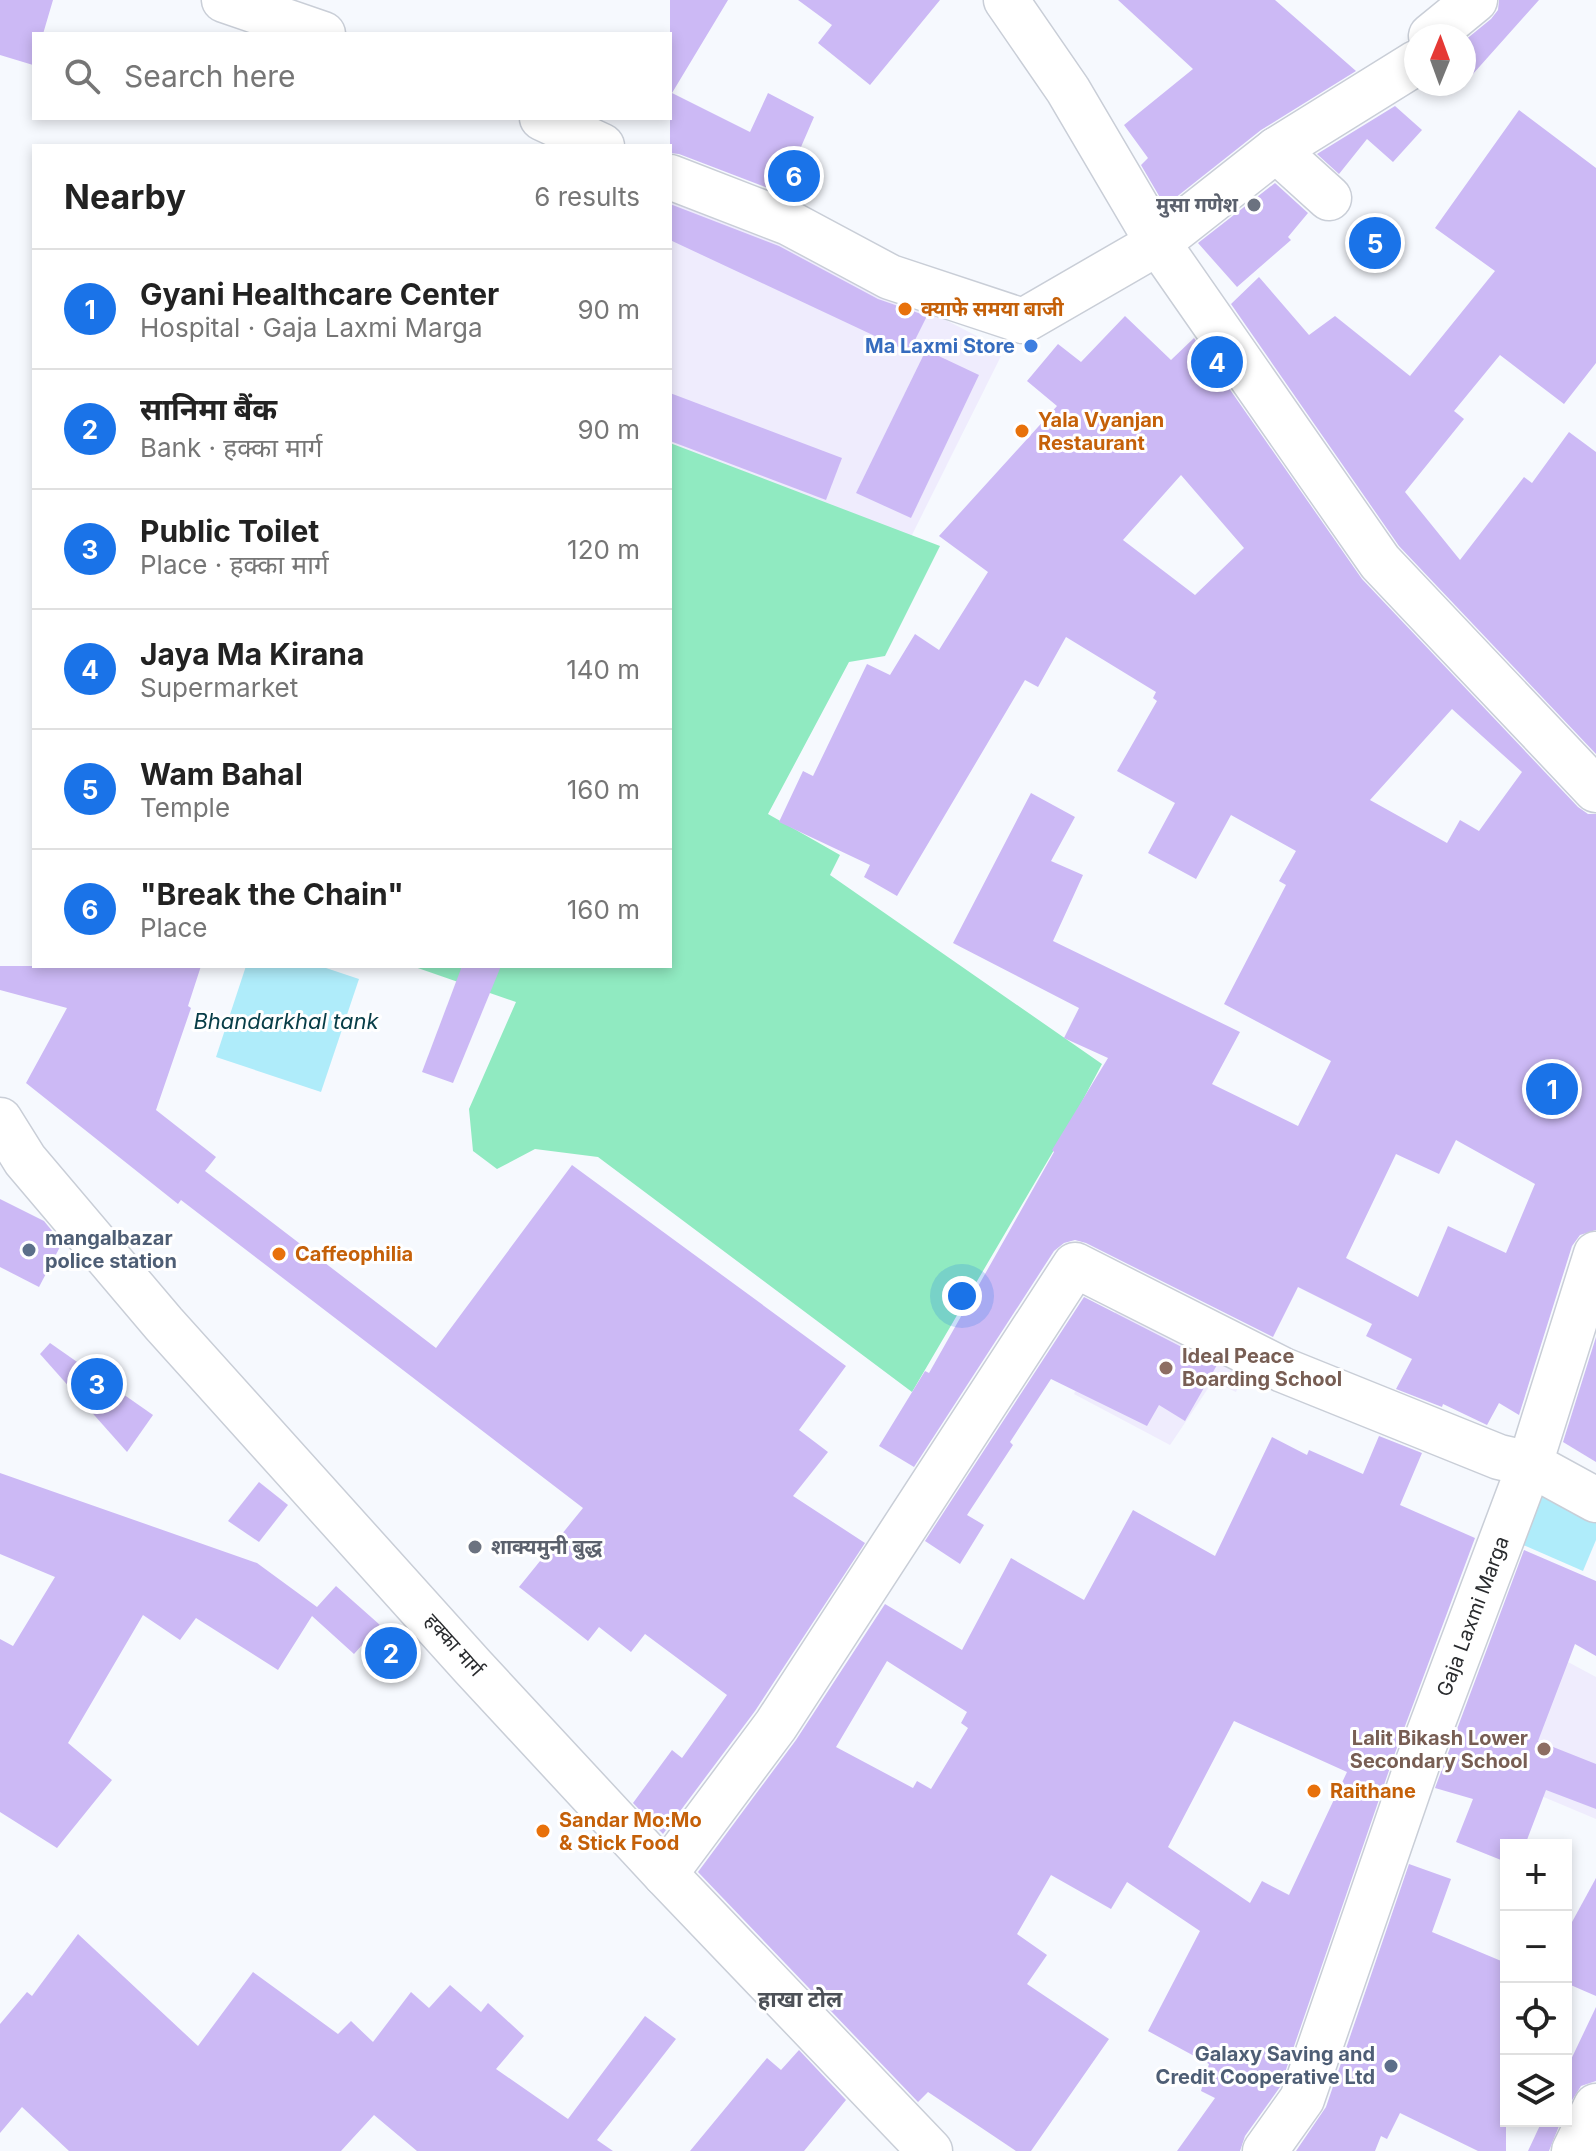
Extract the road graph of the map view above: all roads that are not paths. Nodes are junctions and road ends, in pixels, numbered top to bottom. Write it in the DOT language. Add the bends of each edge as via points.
graph roads {
  1 [pos="224,0"];
  2 [pos="1006,0"];
  3 [pos="1475,0"];
  4 [pos="1446,24"];
  5 [pos="317,32"];
  6 [pos="1404,70"];
  7 [pos="546,120"];
  8 [pos="598,144"];
  9 [pos="1276,150"];
  10 [pos="672,178"];
  11 [pos="1329,198"];
  12 [pos="1158,243"];
  13 [pos="1596,790"];
  14 [pos="0,1120"];
  15 [pos="1596,1254"];
  16 [pos="1530,1464"];
  17 [pos="1596,1500"];
  18 [pos="665,1874"];
  19 [pos="1596,2106"];
  20 [pos="930,2151"];
  21 [pos="1265,2151"];
  22 [pos="1574,2151"];
  1 -- 5 [label="street"];
  2 -- 12 [label="street" via="1068,90"];
  3 -- 4 [label="street"];
  6 -- 9 [label="street"];
  7 -- 8 [label="street"];
  9 -- 11 [label="street"];
  9 -- 12 [label="street"];
  10 -- 12 [label="street" via="789,223 890,277 1023,321"];
  12 -- 13 [label="street" via="1380,562"];
  14 -- 18 [label="street, हक्का मार्ग" via="25,1160 164,1324"];
  15 -- 16 [label="street, Gaja Laxmi Marga"];
  16 -- 17 [label="street"];
  16 -- 18 [label="street" via="1499,1457 1283,1370 1075,1265 776,1725"];
  16 -- 21 [label="street, Gaja Laxmi Marga" via="1418,1762 1302,2099"];
  18 -- 20 [label="street, हक्का मार्ग"];
  19 -- 22 [label="street"];
}
